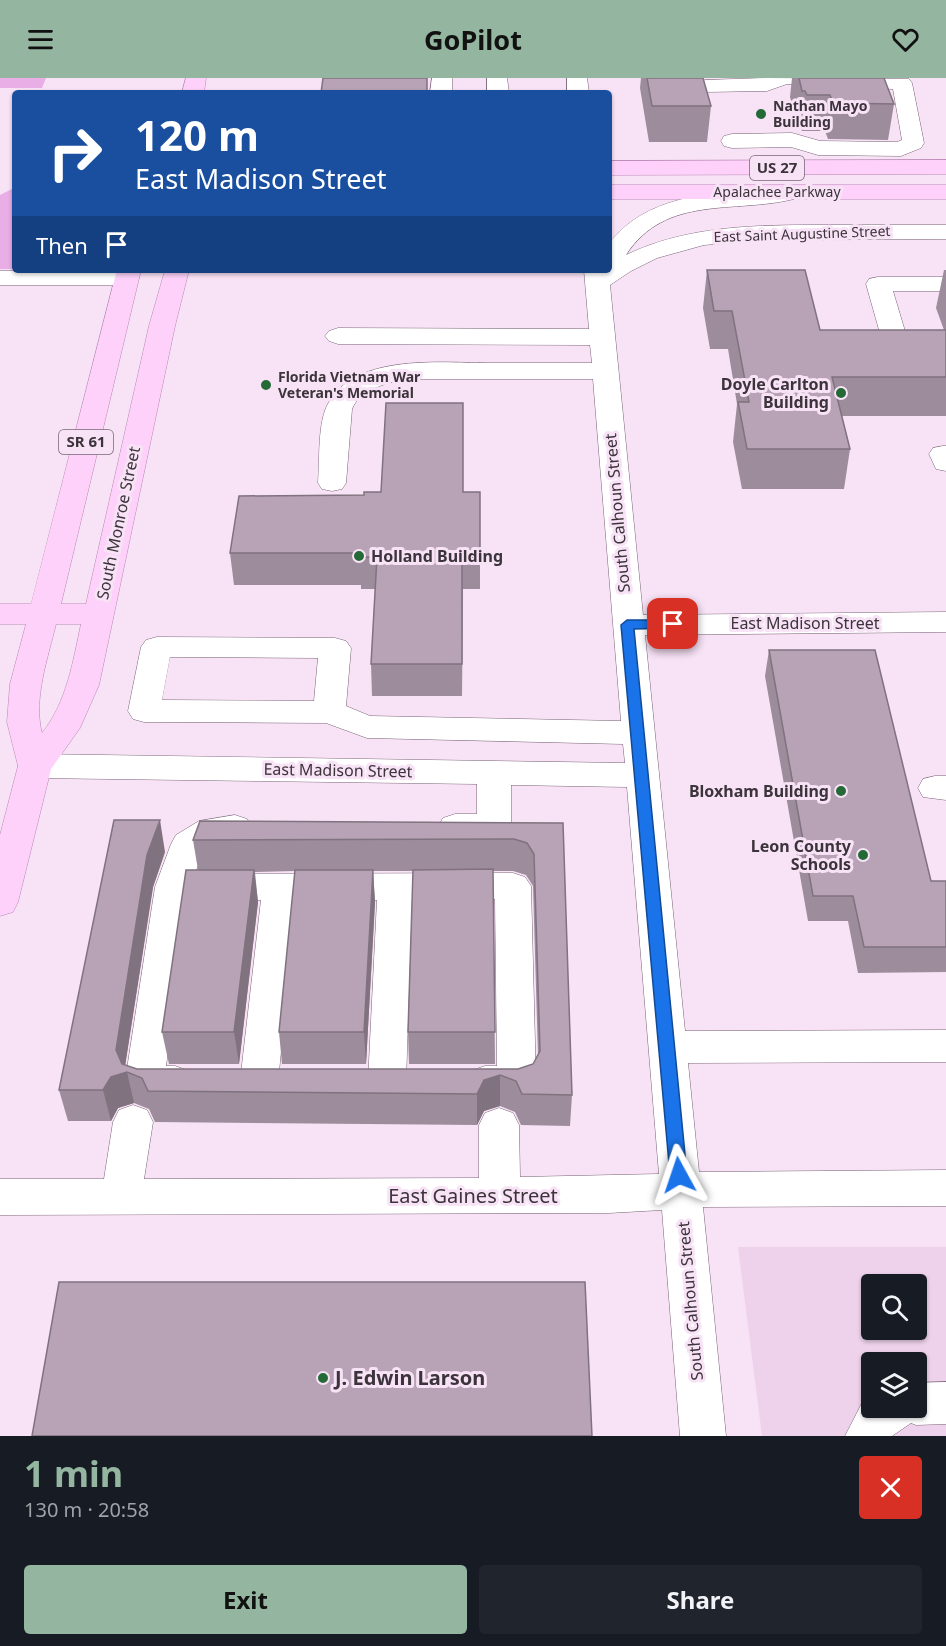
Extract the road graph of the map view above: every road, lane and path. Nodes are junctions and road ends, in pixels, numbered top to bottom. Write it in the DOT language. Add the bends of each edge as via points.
graph roads {
  1 [pos="785,78"];
  2 [pos="705,86"];
  3 [pos="732,141"];
  4 [pos="946,167"];
  5 [pos="612,168"];
  6 [pos="612,192"];
  7 [pos="809,192"];
  8 [pos="946,192"];
  9 [pos="946,232"];
  10 [pos="612,256"];
  11 [pos="612,267"];
  12 [pos="176,273"];
  13 [pos="601,273"];
  14 [pos="128,274"];
  15 [pos="0,278"];
  16 [pos="946,284"];
  17 [pos="338,336"];
  18 [pos="602,337"];
  19 [pos="900,358"];
  20 [pos="604,371"];
  21 [pos="332,483"];
  22 [pos="0,614"];
  23 [pos="44,614"];
  24 [pos="98,614"];
  25 [pos="946,622"];
  26 [pos="627,625"];
  27 [pos="329,712"];
  28 [pos="637,733"];
  29 [pos="34,765"];
  30 [pos="494,772"];
  31 [pos="641,775"];
  32 [pos="422,827"];
  33 [pos="267,828"];
  34 [pos="280,886"];
  35 [pos="394,886"];
  36 [pos="173,887"];
  37 [pos="0,902"];
  38 [pos="946,1046"];
  39 [pos="666,1047"];
  40 [pos="133,1122"];
  41 [pos="500,1125"];
  42 [pos="946,1188"];
  43 [pos="680,1192"];
  44 [pos="500,1195"];
  45 [pos="121,1196"];
  46 [pos="0,1197"];
  47 [pos="946,1403"];
  48 [pos="927,1404"];
  49 [pos="878,1418"];
  50 [pos="703,1436"];
  51 [pos="868,1436"];
  1 -- 2 [label="street" via="767,84"];
  1 -- 3 [label="street" via="902,83 913,143 901,149 818,148 792,140"];
  4 -- 5 [label="main road, Apalachee Parkway / US 27"];
  6 -- 7 [label="main road, Apalachee Parkway / US 27"];
  7 -- 8 [label="main road, Apalachee Parkway / US 27"];
  7 -- 10 [label="street" via="706,204 658,215 639,225"];
  9 -- 11 [label="street, East Saint Augustine Street" via="773,232 706,237 671,244"];
  12 -- 24 [label="main road, South Monroe Street / SR 61"];
  13 -- 18 [label="street, South Calhoun Street"];
  14 -- 15 [label="street"];
  14 -- 23 [label="main road, SR 61"];
  16 -- 19 [label="street" via="878,284"];
  17 -- 18 [label="street"];
  18 -- 20 [label="street, South Calhoun Street"];
  20 -- 21 [label="street" via="406,371 387,375 347,394 339,405"];
  20 -- 26 [label="street, South Calhoun Street"];
  22 -- 23 [label="main road"];
  23 -- 24 [label="main road"];
  23 -- 29 [label="main road, SR 61" via="22,710"];
  24 -- 29 [label="main road, South Monroe Street / SR 61" via="71,715"];
  25 -- 26 [label="street, East Madison Street"];
  26 -- 28 [label="street, South Calhoun Street"];
  27 -- 27 [label="street" via="335,648 157,647 144,711"];
  27 -- 28 [label="street" via="367,727"];
  28 -- 31 [label="street, South Calhoun Street"];
  29 -- 30 [label="street, East Madison Street"];
  29 -- 37 [label="main road, South Monroe Street / SR 61"];
  30 -- 31 [label="street, East Madison Street"];
  30 -- 32 [label="street" via="494,826"];
  31 -- 39 [label="street, South Calhoun Street"];
  33 -- 36 [label="street" via="211,830 198,836 188,844"];
  34 -- 35 [label="street"];
  34 -- 36 [label="street"];
  34 -- 36 [label="street" via="247,1083 144,1083"];
  35 -- 35 [label="street" via="402,1083 517,1083 513,886"];
  38 -- 39 [label="street"];
  39 -- 43 [label="street, South Calhoun Street"];
  40 -- 45 [label="street"];
  41 -- 44 [label="street"];
  42 -- 43 [label="street, East Gaines Street" via="732,1188"];
  43 -- 44 [label="street, East Gaines Street"];
  43 -- 50 [label="street, South Calhoun Street"];
  44 -- 45 [label="street, East Gaines Street"];
  45 -- 46 [label="street, East Gaines Street"];
  47 -- 48 [label="street"];
  49 -- 51 [label="street"];
}
